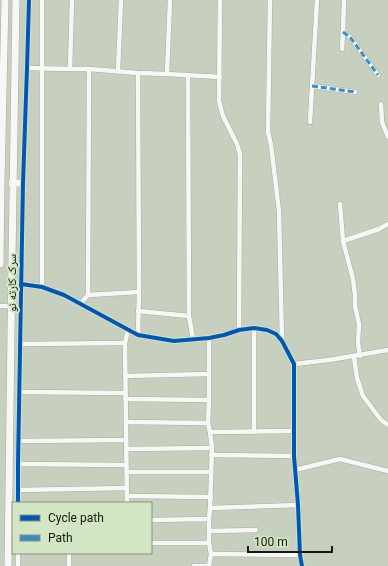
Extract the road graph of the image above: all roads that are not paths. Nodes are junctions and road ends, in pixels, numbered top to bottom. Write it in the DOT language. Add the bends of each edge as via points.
graph roads {
  1 [pos="5,0"];
  2 [pos="16,0"];
  3 [pos="29,0"];
  4 [pos="42,0"];
  5 [pos="72,0"];
  6 [pos="121,0"];
  7 [pos="170,0"];
  8 [pos="220,0"];
  9 [pos="270,0"];
  10 [pos="317,0"];
  11 [pos="344,0"];
  12 [pos="2,26"];
  13 [pos="343,32"];
  14 [pos="342,49"];
  15 [pos="27,68"];
  16 [pos="42,68"];
  17 [pos="70,69"];
  18 [pos="89,69"];
  19 [pos="118,71"];
  20 [pos="138,73"];
  21 [pos="167,74"];
  22 [pos="378,75"];
  23 [pos="188,76"];
  24 [pos="220,77"];
  25 [pos="312,86"];
  26 [pos="355,92"];
  27 [pos="381,104"];
  28 [pos="310,122"];
  29 [pos="388,137"];
  30 [pos="12,183"];
  31 [pos="23,183"];
  32 [pos="340,204"];
  33 [pos="388,224"];
  34 [pos="343,241"];
  35 [pos="0,264"];
  36 [pos="21,284"];
  37 [pos="42,287"];
  38 [pos="139,292"];
  39 [pos="88,294"];
  40 [pos="80,304"];
  41 [pos="0,306"];
  42 [pos="12,306"];
  43 [pos="138,311"];
  44 [pos="189,316"];
  45 [pos="254,328"];
  46 [pos="128,330"];
  47 [pos="239,330"];
  48 [pos="138,335"];
  49 [pos="208,338"];
  50 [pos="192,340"];
  51 [pos="282,341"];
  52 [pos="125,343"];
  53 [pos="20,344"];
  54 [pos="388,350"];
  55 [pos="360,356"];
  56 [pos="354,357"];
  57 [pos="294,364"];
  58 [pos="208,374"];
  59 [pos="125,376"];
  60 [pos="20,392"];
  61 [pos="125,393"];
  62 [pos="126,399"];
  63 [pos="209,400"];
  64 [pos="126,422"];
  65 [pos="208,423"];
  66 [pos="388,425"];
  67 [pos="294,431"];
  68 [pos="210,432"];
  69 [pos="254,432"];
  70 [pos="126,440"];
  71 [pos="19,441"];
  72 [pos="212,448"];
  73 [pos="126,449"];
  74 [pos="211,455"];
  75 [pos="294,456"];
  76 [pos="18,464"];
  77 [pos="126,465"];
  78 [pos="295,470"];
  79 [pos="388,471"];
  80 [pos="126,472"];
  81 [pos="211,472"];
  82 [pos="126,488"];
  83 [pos="18,490"];
  84 [pos="127,496"];
  85 [pos="211,497"];
  86 [pos="18,502"];
  87 [pos="127,502"];
  88 [pos="298,505"];
  89 [pos="210,508"];
  90 [pos="209,519"];
  91 [pos="152,520"];
  92 [pos="256,530"];
  93 [pos="209,531"];
  94 [pos="209,543"];
  95 [pos="152,544"];
  96 [pos="18,554"];
  97 [pos="69,554"];
  98 [pos="211,554"];
  99 [pos="300,555"];
  100 [pos="8,566"];
  101 [pos="18,566"];
  102 [pos="69,566"];
  103 [pos="194,566"];
  104 [pos="209,566"];
  105 [pos="302,566"];
  1 -- 12 [label="highway, سرک کارته نو"];
  2 -- 30 [label="highway, سرک کارته نو"];
  3 -- 15 [label="street"];
  4 -- 16 [label="street"];
  5 -- 17 [label="street"];
  6 -- 19 [label="street"];
  7 -- 21 [label="street"];
  8 -- 24 [label="street"];
  9 -- 51 [label="street" via="268,132 279,211"];
  10 -- 25 [label="street"];
  11 -- 13 [label="street"];
  12 -- 35 [label="highway, سرک کارته نو"];
  13 -- 14 [label="street"];
  13 -- 22 [label="street" via="350,37"];
  15 -- 16 [label="street"];
  15 -- 31 [label="street"];
  16 -- 17 [label="street"];
  16 -- 37 [label="street"];
  17 -- 18 [label="street"];
  18 -- 19 [label="street"];
  18 -- 39 [label="street"];
  19 -- 20 [label="street"];
  20 -- 21 [label="street"];
  20 -- 38 [label="street"];
  21 -- 23 [label="street"];
  23 -- 24 [label="street"];
  23 -- 44 [label="street"];
  24 -- 47 [label="street" via="220,106 240,154"];
  25 -- 26 [label="street"];
  25 -- 28 [label="street"];
  27 -- 29 [label="street" via="382,122"];
  30 -- 31 [label="highway"];
  30 -- 42 [label="highway, سرک کارته نو"];
  31 -- 36 [label="street"];
  32 -- 34 [label="street"];
  33 -- 34 [label="street"];
  34 -- 55 [label="street" via="353,279"];
  36 -- 37 [label="street"];
  36 -- 53 [label="street"];
  37 -- 40 [label="street"];
  38 -- 39 [label="street"];
  38 -- 43 [label="street"];
  39 -- 40 [label="street"];
  40 -- 46 [label="street"];
  41 -- 42 [label="street"];
  42 -- 100 [label="highway, سرک کارته نو"];
  43 -- 44 [label="street"];
  43 -- 48 [label="street"];
  44 -- 50 [label="street"];
  45 -- 47 [label="street"];
  45 -- 51 [label="street" via="276,334"];
  45 -- 69 [label="street"];
  46 -- 48 [label="street"];
  46 -- 52 [label="street"];
  47 -- 49 [label="street"];
  48 -- 50 [label="street" via="174,341"];
  49 -- 50 [label="street"];
  49 -- 58 [label="street"];
  51 -- 57 [label="street"];
  52 -- 53 [label="street"];
  52 -- 59 [label="street"];
  53 -- 60 [label="street"];
  54 -- 55 [label="street"];
  55 -- 56 [label="street"];
  56 -- 57 [label="street"];
  56 -- 66 [label="street" via="362,396"];
  57 -- 67 [label="street"];
  58 -- 59 [label="street"];
  58 -- 63 [label="street"];
  59 -- 61 [label="street"];
  60 -- 61 [label="street"];
  60 -- 71 [label="street"];
  61 -- 62 [label="street"];
  62 -- 63 [label="street"];
  62 -- 64 [label="street"];
  63 -- 65 [label="street"];
  64 -- 65 [label="street"];
  64 -- 70 [label="street"];
  65 -- 68 [label="street"];
  67 -- 69 [label="street"];
  67 -- 75 [label="street"];
  68 -- 69 [label="street"];
  68 -- 72 [label="street"];
  70 -- 71 [label="street"];
  70 -- 73 [label="street"];
  71 -- 76 [label="street"];
  72 -- 73 [label="street"];
  72 -- 74 [label="street"];
  73 -- 77 [label="street"];
  74 -- 75 [label="street"];
  74 -- 81 [label="street"];
  75 -- 78 [label="street"];
  76 -- 77 [label="street"];
  76 -- 83 [label="street"];
  77 -- 80 [label="street"];
  78 -- 79 [label="street" via="340,459"];
  78 -- 88 [label="street"];
  80 -- 81 [label="street"];
  80 -- 82 [label="street"];
  81 -- 85 [label="street"];
  82 -- 83 [label="street"];
  82 -- 84 [label="street"];
  83 -- 86 [label="street"];
  84 -- 85 [label="street"];
  84 -- 87 [label="street"];
  85 -- 89 [label="street"];
  88 -- 89 [label="street"];
  88 -- 99 [label="street"];
  89 -- 90 [label="street"];
  90 -- 91 [label="street"];
  90 -- 93 [label="street"];
  92 -- 93 [label="street"];
  93 -- 94 [label="street"];
  94 -- 95 [label="street"];
  94 -- 98 [label="street"];
  96 -- 101 [label="street"];
  97 -- 102 [label="street"];
  98 -- 99 [label="street"];
  98 -- 104 [label="street"];
  99 -- 105 [label="street"];
  103 -- 104 [label="street"];
}
